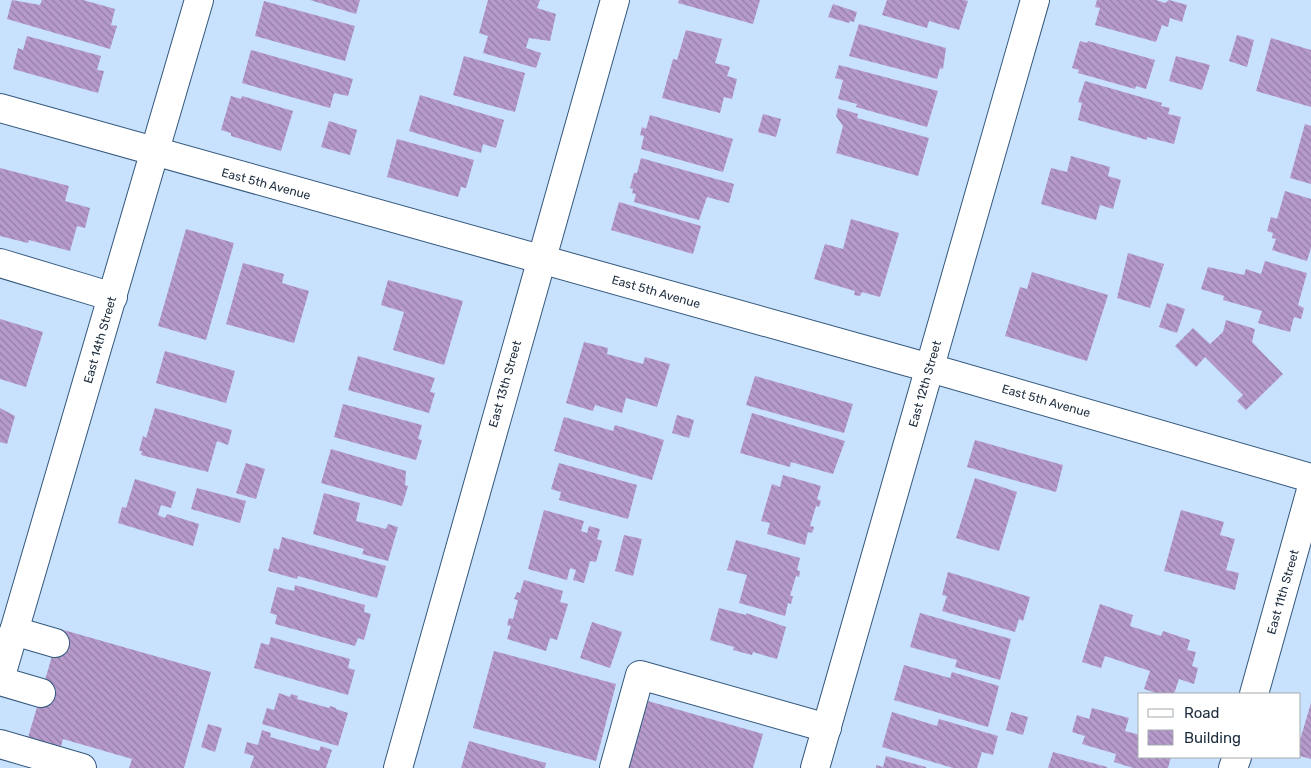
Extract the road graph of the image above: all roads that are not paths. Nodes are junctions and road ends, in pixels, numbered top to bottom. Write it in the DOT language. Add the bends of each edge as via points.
graph roads {
  1 [pos="199,0"];
  2 [pos="615,0"];
  3 [pos="1035,0"];
  4 [pos="0,108"];
  5 [pos="155,154"];
  6 [pos="540,260"];
  7 [pos="0,263"];
  8 [pos="113,297"];
  9 [pos="930,368"];
  10 [pos="1311,478"];
  11 [pos="1311,490"];
  12 [pos="14,631"];
  13 [pos="56,643"];
  14 [pos="0,680"];
  15 [pos="41,692"];
  16 [pos="1254,693"];
  17 [pos="827,728"];
  18 [pos="0,744"];
  19 [pos="82,768"];
  20 [pos="398,768"];
  21 [pos="614,768"];
  22 [pos="815,768"];
  1 -- 5 [label="street, East 14th Street"];
  2 -- 6 [label="street, East 13th Street"];
  3 -- 9 [label="street, East 12th Street"];
  4 -- 5 [label="street, East 5th Avenue"];
  5 -- 6 [label="street, East 5th Avenue"];
  5 -- 8 [label="street, East 14th Street"];
  6 -- 9 [label="street, East 5th Avenue"];
  6 -- 20 [label="street, East 13th Street"];
  7 -- 8 [label="street"];
  8 -- 12 [label="street, East 14th Street"];
  9 -- 10 [label="street, East 5th Avenue"];
  9 -- 17 [label="street, East 12th Street"];
  11 -- 16 [label="street, East 11th Street"];
  12 -- 13 [label="street"];
  12 -- 14 [label="street, East 14th Street"];
  14 -- 15 [label="street"];
  17 -- 21 [label="street" via="640,675"];
  17 -- 22 [label="street, East 12th Street"];
  18 -- 19 [label="street"];
}
